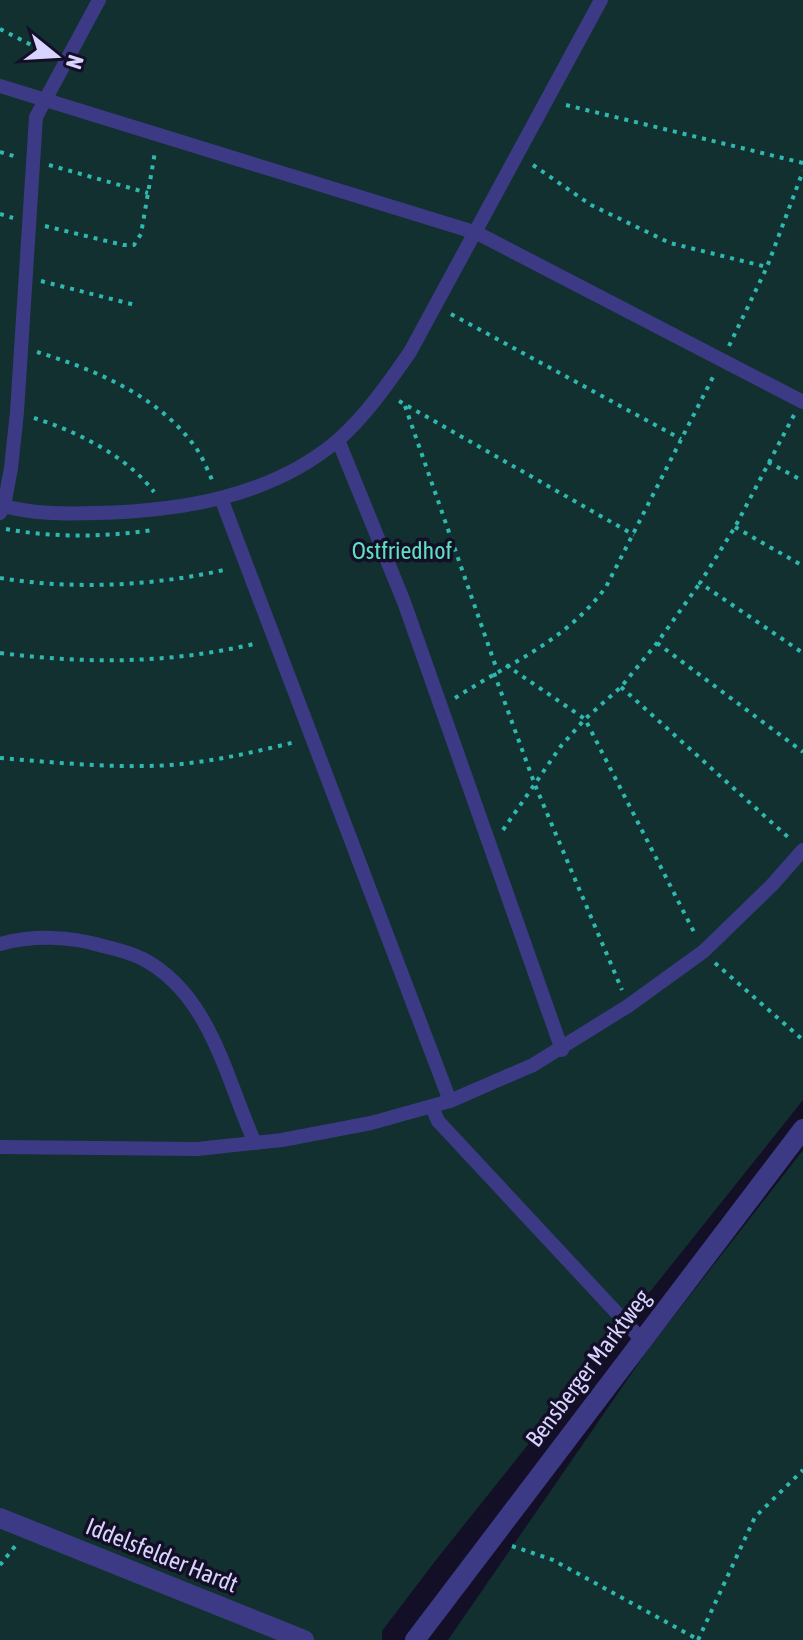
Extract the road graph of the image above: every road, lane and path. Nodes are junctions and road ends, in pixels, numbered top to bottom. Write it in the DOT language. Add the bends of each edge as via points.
graph roads {
  1 [pos="99,0"];
  2 [pos="601,0"];
  3 [pos="0,29"];
  4 [pos="66,62"];
  5 [pos="0,86"];
  6 [pos="45,99"];
  7 [pos="548,101"];
  8 [pos="157,135"];
  9 [pos="518,156"];
  10 [pos="33,161"];
  11 [pos="803,163"];
  12 [pos="803,171"];
  13 [pos="148,193"];
  14 [pos="0,214"];
  15 [pos="29,222"];
  16 [pos="477,233"];
  17 [pos="767,267"];
  18 [pos="26,277"];
  19 [pos="135,305"];
  20 [pos="437,306"];
  21 [pos="20,347"];
  22 [pos="721,360"];
  23 [pos="383,391"];
  24 [pos="802,402"];
  25 [pos="404,404"];
  26 [pos="17,412"];
  27 [pos="681,439"];
  28 [pos="338,440"];
  29 [pos="768,462"];
  30 [pos="803,481"];
  31 [pos="221,498"];
  32 [pos="1,508"];
  33 [pos="168,509"];
  34 [pos="735,527"];
  35 [pos="634,535"];
  36 [pos="246,565"];
  37 [pos="803,566"];
  38 [pos="0,578"];
  39 [pos="700,583"];
  40 [pos="276,638"];
  41 [pos="657,643"];
  42 [pos="0,653"];
  43 [pos="803,653"];
  44 [pos="506,665"];
  45 [pos="496,672"];
  46 [pos="621,687"];
  47 [pos="442,707"];
  48 [pos="585,719"];
  49 [pos="313,737"];
  50 [pos="803,752"];
  51 [pos="0,758"];
  52 [pos="535,785"];
  53 [pos="491,846"];
  54 [pos="803,850"];
  55 [pos="0,944"];
  56 [pos="704,951"];
  57 [pos="628,1006"];
  58 [pos="803,1040"];
  59 [pos="562,1050"];
  60 [pos="450,1101"];
  61 [pos="432,1107"];
  62 [pos="803,1129"];
  63 [pos="255,1143"];
  64 [pos="0,1147"];
  65 [pos="642,1340"];
  66 [pos="803,1470"];
  67 [pos="0,1518"];
  68 [pos="479,1556"];
  69 [pos="304,1640"];
  70 [pos="415,1640"];
  71 [pos="698,1640"];
  1 -- 4 [label="lane"];
  2 -- 7 [label="lane"];
  3 -- 4 [label="path"];
  4 -- 6 [label="lane"];
  5 -- 6 [label="lane"];
  6 -- 8 [label="lane"];
  6 -- 10 [label="lane" via="36,117"];
  7 -- 9 [label="lane"];
  7 -- 11 [label="path"];
  8 -- 13 [label="path"];
  8 -- 16 [label="lane"];
  9 -- 16 [label="lane"];
  9 -- 17 [label="path" via="591,205 670,243"];
  10 -- 13 [label="path"];
  10 -- 15 [label="lane"];
  12 -- 17 [label="path"];
  13 -- 15 [label="path" via="134,245"];
  14 -- 15 [label="path"];
  15 -- 18 [label="lane"];
  16 -- 20 [label="lane"];
  16 -- 22 [label="lane"];
  17 -- 22 [label="path"];
  18 -- 19 [label="path"];
  18 -- 21 [label="lane"];
  20 -- 23 [label="lane"];
  20 -- 27 [label="path"];
  21 -- 26 [label="lane"];
  21 -- 31 [label="path" via="125,386 160,411 196,448"];
  22 -- 24 [label="lane"];
  22 -- 27 [label="path"];
  23 -- 25 [label="path"];
  23 -- 28 [label="lane"];
  24 -- 29 [label="path"];
  25 -- 35 [label="path"];
  25 -- 45 [label="path"];
  26 -- 32 [label="lane"];
  26 -- 33 [label="path" via="108,452 144,479"];
  27 -- 35 [label="path"];
  28 -- 31 [label="lane" via="302,466"];
  28 -- 47 [label="lane"];
  29 -- 30 [label="path"];
  29 -- 34 [label="path"];
  31 -- 33 [label="lane"];
  31 -- 36 [label="lane"];
  32 -- 33 [label="lane" via="75,514"];
  34 -- 37 [label="path"];
  34 -- 39 [label="path"];
  35 -- 44 [label="path" via="589,609 542,647"];
  36 -- 38 [label="path" via="138,581"];
  36 -- 40 [label="lane"];
  39 -- 41 [label="path"];
  39 -- 43 [label="path"];
  40 -- 42 [label="path" via="145,661"];
  40 -- 49 [label="lane"];
  41 -- 46 [label="path"];
  41 -- 50 [label="path"];
  44 -- 45 [label="path"];
  44 -- 48 [label="path"];
  45 -- 47 [label="path"];
  45 -- 52 [label="path"];
  46 -- 48 [label="path"];
  46 -- 54 [label="path"];
  47 -- 53 [label="lane"];
  48 -- 52 [label="path"];
  48 -- 56 [label="path"];
  49 -- 51 [label="path" via="238,755 150,766"];
  49 -- 60 [label="lane"];
  52 -- 53 [label="path"];
  52 -- 57 [label="path"];
  53 -- 59 [label="lane"];
  54 -- 56 [label="lane"];
  55 -- 63 [label="lane" via="34,938 93,943 142,958 166,974 200,1013"];
  56 -- 57 [label="lane"];
  56 -- 58 [label="path"];
  57 -- 59 [label="lane"];
  59 -- 60 [label="lane"];
  60 -- 61 [label="lane"];
  61 -- 63 [label="lane" via="315,1135"];
  61 -- 65 [label="lane" via="438,1121"];
  62 -- 65 [label="street, Bensberger Marktweg"];
  63 -- 64 [label="lane" via="168,1150"];
  65 -- 68 [label="street, Bensberger Marktweg"];
  66 -- 71 [label="path" via="755,1517"];
  67 -- 69 [label="street, Iddelsfelder Hardt"];
  68 -- 70 [label="street, Bensberger Marktweg"];
  68 -- 71 [label="path" via="500,1563 511,1546 553,1560"];
}
